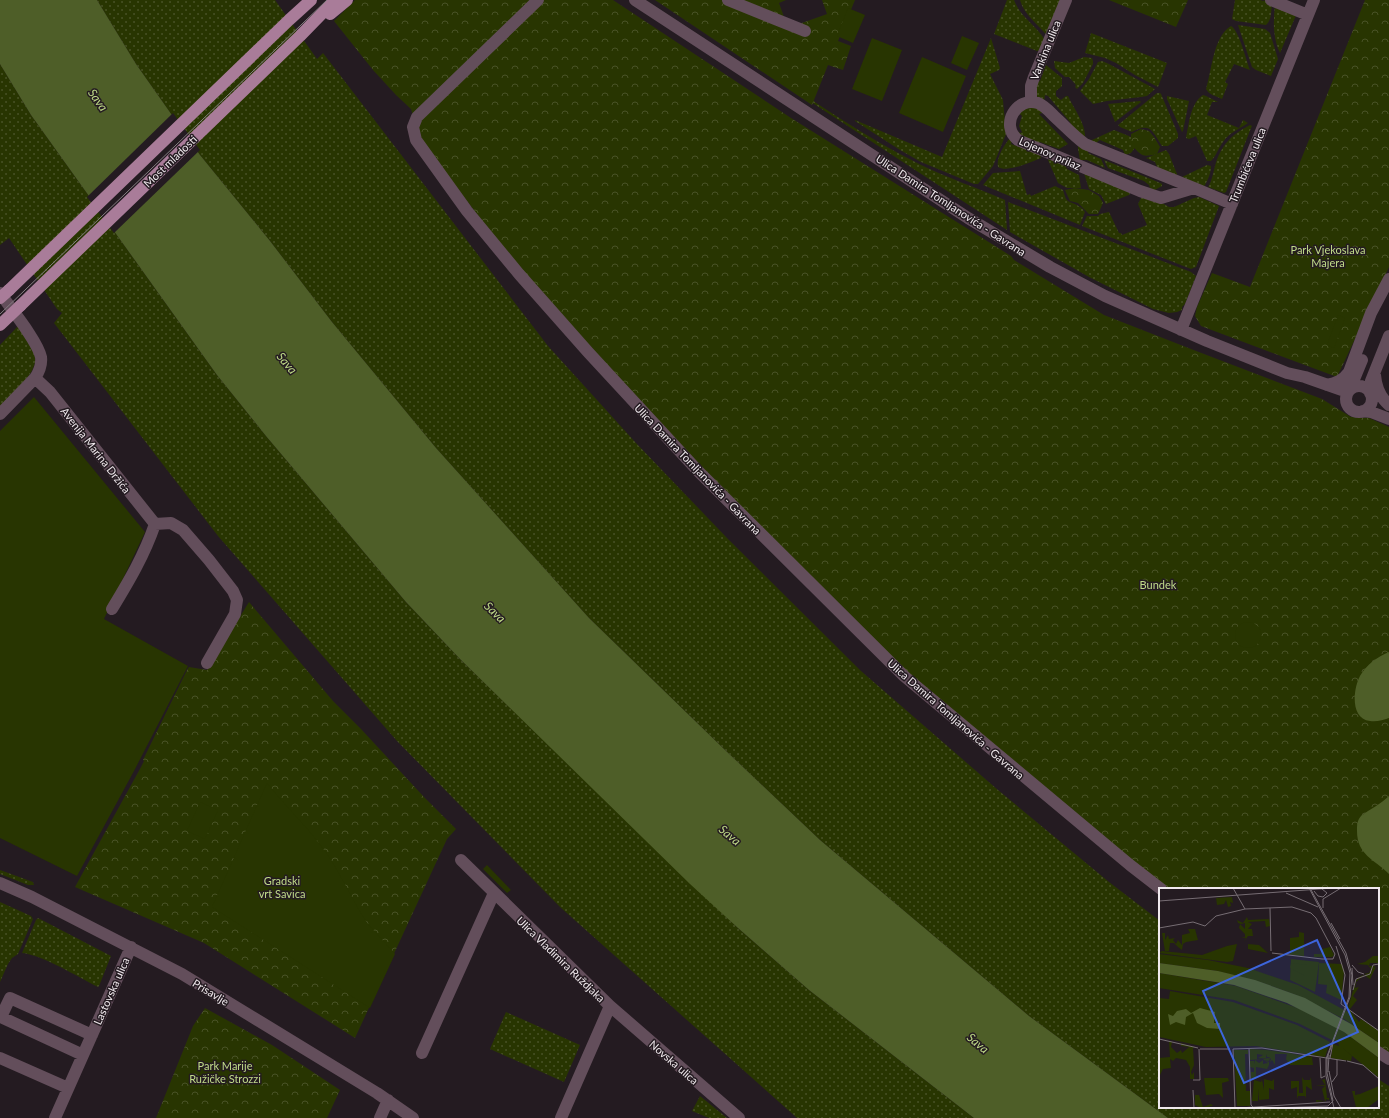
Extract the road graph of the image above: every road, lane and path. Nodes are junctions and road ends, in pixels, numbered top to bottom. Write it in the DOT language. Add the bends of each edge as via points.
graph roads {
  1 [pos="309,0"];
  2 [pos="335,0"];
  3 [pos="347,0"];
  4 [pos="538,0"];
  5 [pos="635,0"];
  6 [pos="728,0"];
  7 [pos="1066,0"];
  8 [pos="1270,0"];
  9 [pos="1314,0"];
  10 [pos="1308,15"];
  11 [pos="321,18"];
  12 [pos="805,31"];
  13 [pos="1031,102"];
  14 [pos="1194,188"];
  15 [pos="1232,204"];
  16 [pos="1389,279"];
  17 [pos="1389,288"];
  18 [pos="3,294"];
  19 [pos="0,325"];
  20 [pos="1181,330"];
  21 [pos="1389,336"];
  22 [pos="1375,371"];
  23 [pos="1287,373"];
  24 [pos="35,378"];
  25 [pos="1328,385"];
  26 [pos="1350,390"];
  27 [pos="1371,396"];
  28 [pos="1347,404"];
  29 [pos="1389,405"];
  30 [pos="1389,410"];
  31 [pos="1363,411"];
  32 [pos="0,414"];
  33 [pos="1389,419"];
  34 [pos="155,524"];
  35 [pos="112,610"];
  36 [pos="207,663"];
  37 [pos="461,860"];
  38 [pos="0,883"];
  39 [pos="1160,888"];
  40 [pos="494,893"];
  41 [pos="131,947"];
  42 [pos="610,1006"];
  43 [pos="92,1035"];
  44 [pos="422,1053"];
  45 [pos="1379,1053"];
  46 [pos="83,1055"];
  47 [pos="0,1058"];
  48 [pos="1389,1059"];
  49 [pos="68,1088"];
  50 [pos="388,1100"];
  51 [pos="55,1118"];
  52 [pos="380,1118"];
  53 [pos="413,1118"];
  54 [pos="560,1118"];
  55 [pos="739,1118"];
  1 -- 18 [label="main road, Most mladosti"];
  2 -- 11 [label="main road"];
  3 -- 11 [label="main road"];
  4 -- 39 [label="street, Ulica Damira Tomljanovića - Gavrana" via="417,117 413,127 422,151 519,274 588,352 698,471 807,581 904,676"];
  5 -- 20 [label="street, Ulica Damira Tomljanovića - Gavrana" via="1028,254 1098,292"];
  6 -- 12 [label="street"];
  7 -- 13 [label="street, Vankina ulica" via="1034,77"];
  8 -- 10 [label="street"];
  9 -- 10 [label="street, Trumbićeva ulica"];
  10 -- 15 [label="street, Trumbićeva ulica"];
  11 -- 19 [label="main road, Most mladosti, bridge"];
  13 -- 14 [label="street, Lojenov prilaz" via="1042,105 1085,144"];
  13 -- 14 [label="street, Lojenov prilaz" via="1018,108 1010,119 1011,132 1018,140 1161,198"];
  14 -- 15 [label="street, Lojenov prilaz"];
  15 -- 20 [label="street, Trumbićeva ulica"];
  16 -- 25 [label="street" via="1371,313 1349,372 1342,380"];
  17 -- 26 [label="street"];
  18 -- 24 [label="street" via="39,351 41,362"];
  20 -- 23 [label="street, Ulica Damira Tomljanovića - Gavrana"];
  21 -- 22 [label="street"];
  22 -- 27 [label="street" via="1370,385"];
  22 -- 29 [label="street" via="1378,389"];
  23 -- 25 [label="street, Ulica Damira Tomljanovića - Gavrana"];
  23 -- 28 [label="street, Ulica Damira Tomljanovića - Gavrana"];
  24 -- 32 [label="street"];
  24 -- 34 [label="street, Avenija Marina Držića" via="50,392"];
  25 -- 26 [label="street, Ulica Damira Tomljanovića - Gavrana"];
  26 -- 27 [label="street" via="1357,386 1365,387"];
  26 -- 28 [label="street" via="1346,395"];
  27 -- 30 [label="street" via="1378,405"];
  27 -- 31 [label="street" via="1370,406"];
  28 -- 31 [label="street" via="1355,411"];
  31 -- 33 [label="street"];
  34 -- 35 [label="street" via="140,564"];
  34 -- 36 [label="street" via="171,522 183,530 234,591 237,600 234,614"];
  37 -- 40 [label="street, Ulica Vladimira Ruždjaka"];
  38 -- 41 [label="street, Prisavlje"];
  40 -- 42 [label="street, Ulica Vladimira Ruždjaka"];
  40 -- 44 [label="street"];
  41 -- 43 [label="street, Lastovska ulica"];
  41 -- 50 [label="street, Prisavlje" via="201,985"];
  42 -- 54 [label="street, Ulica Vladimira Ruždjaka"];
  42 -- 55 [label="street, Novska ulica"];
  43 -- 46 [label="street, Lastovska ulica"];
  43 -- 46 [label="street, Lastovska ulica" via="10,998 1,1017"];
  45 -- 48 [label="street"];
  46 -- 49 [label="street, Lastovska ulica"];
  47 -- 49 [label="street"];
  49 -- 51 [label="street, Lastovska ulica"];
  50 -- 52 [label="street"];
  50 -- 53 [label="street, Prisavlje"];
}
